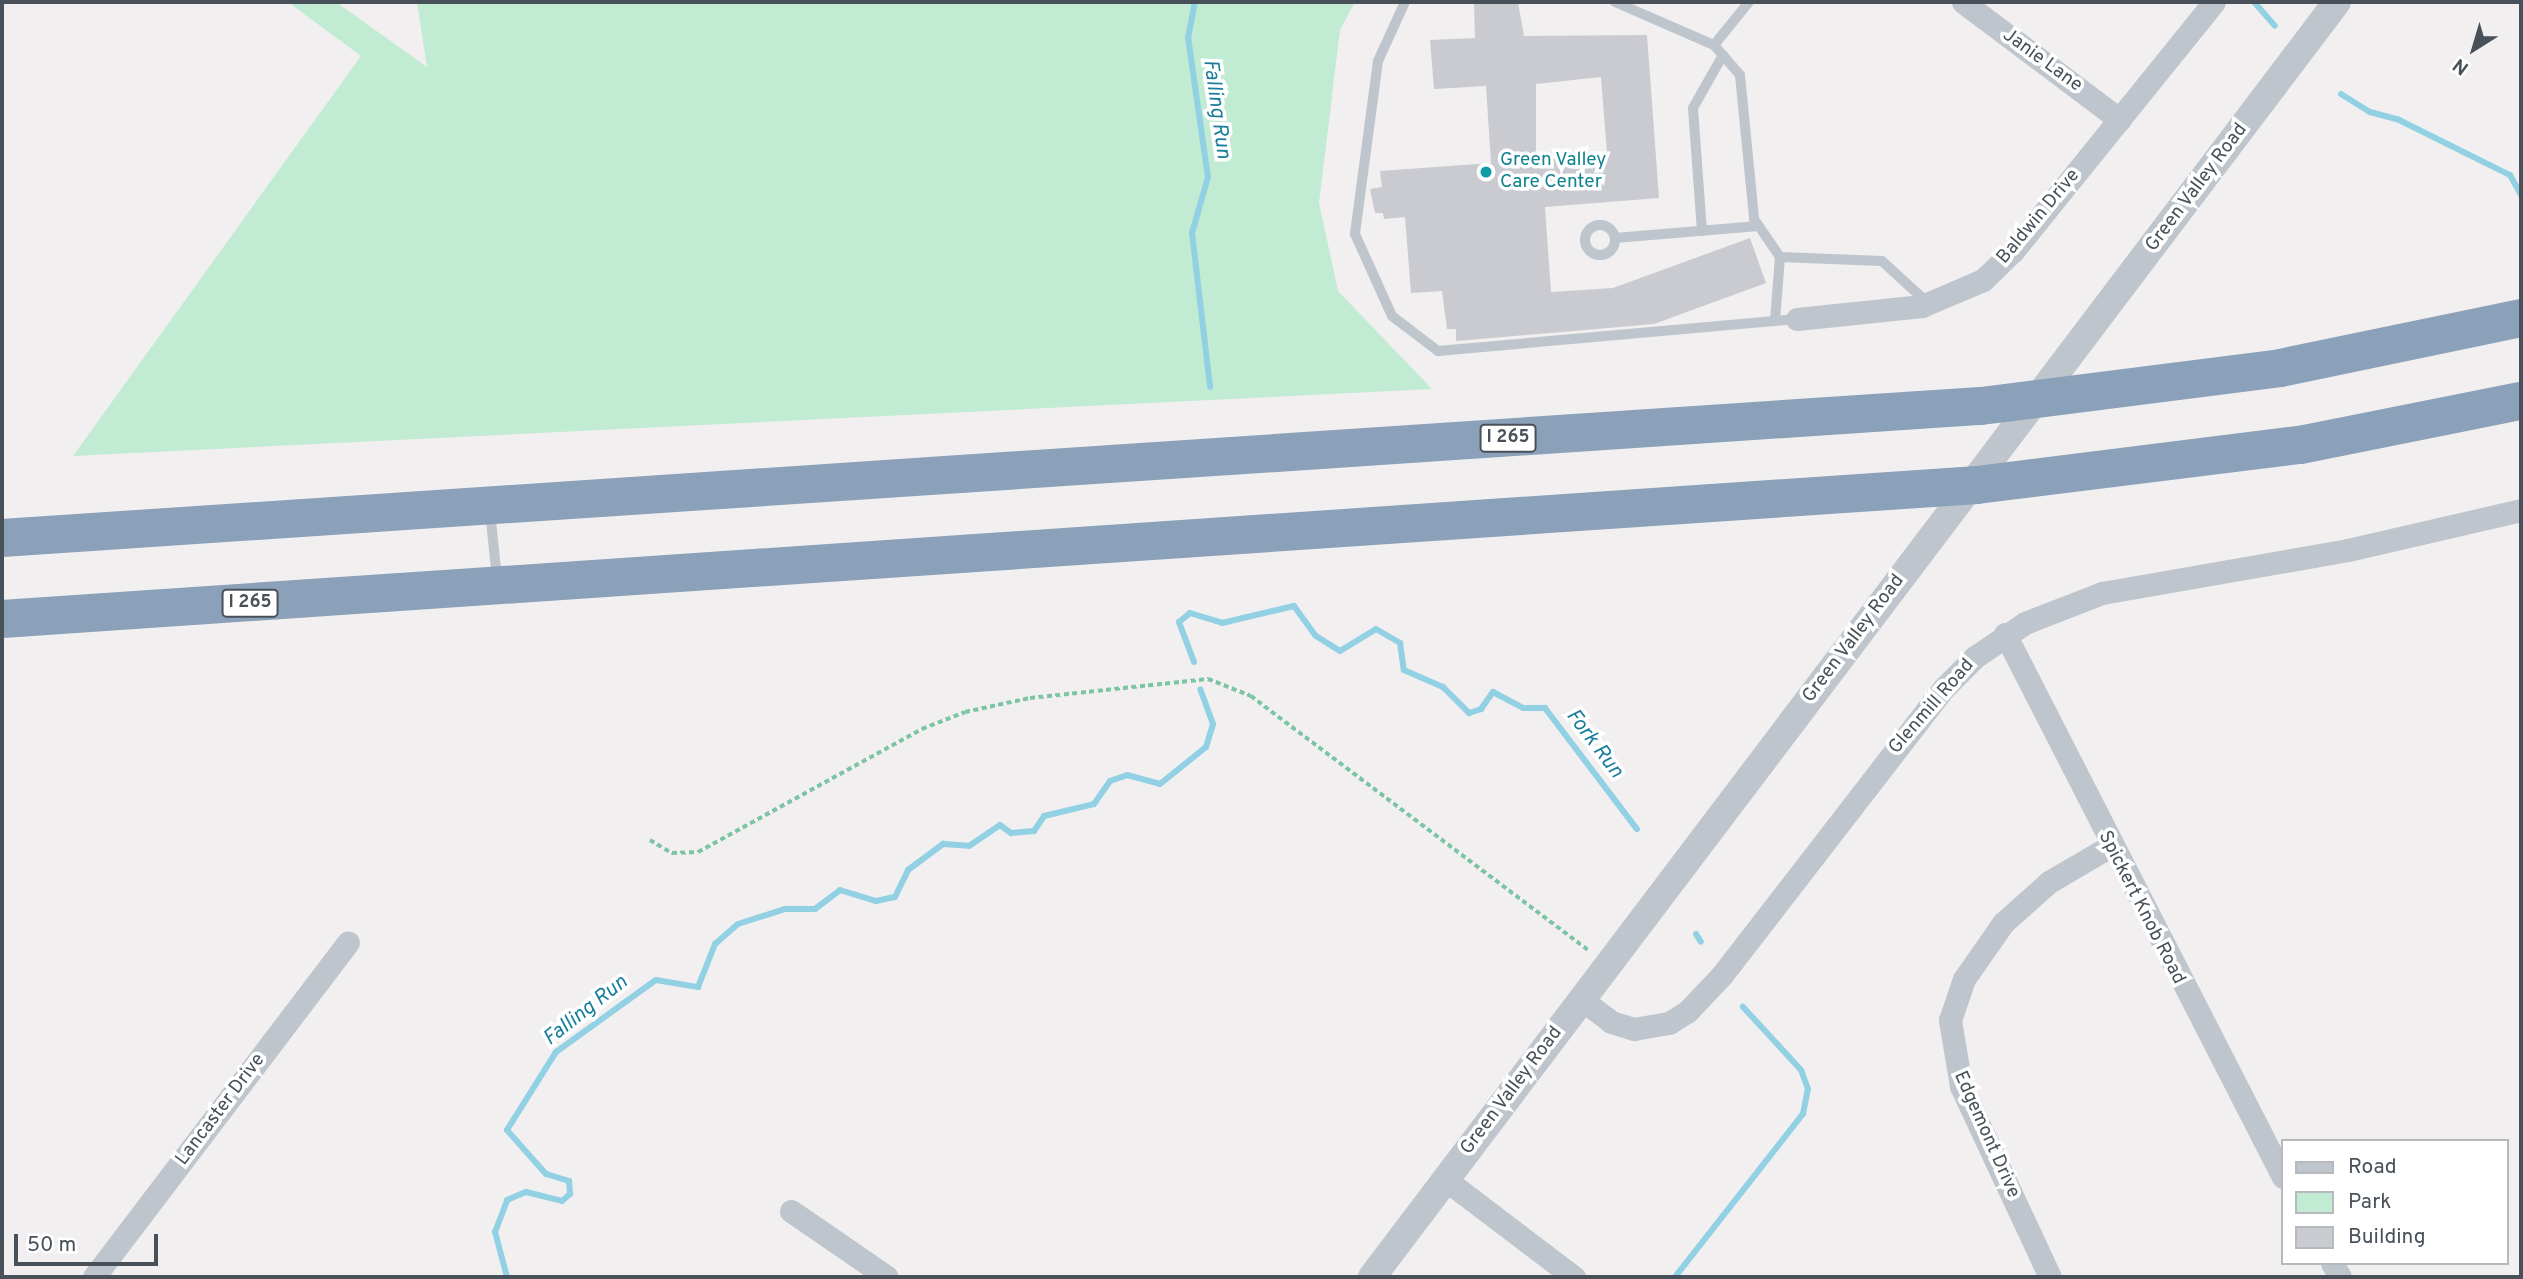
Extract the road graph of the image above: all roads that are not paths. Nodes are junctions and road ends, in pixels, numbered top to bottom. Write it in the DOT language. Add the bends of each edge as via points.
graph roads {
  1 [pos="1405,2"];
  2 [pos="1615,2"];
  3 [pos="1749,2"];
  4 [pos="1963,2"];
  5 [pos="2214,2"];
  6 [pos="2337,2"];
  7 [pos="1714,45"];
  8 [pos="1723,55"];
  9 [pos="2120,120"];
  10 [pos="1759,226"];
  11 [pos="1702,231"];
  12 [pos="1615,238"];
  13 [pos="1780,257"];
  14 [pos="1929,304"];
  15 [pos="2521,318"];
  16 [pos="1786,320"];
  17 [pos="2521,401"];
  18 [pos="489,505"];
  19 [pos="2521,510"];
  20 [pos="2,538"];
  21 [pos="498,586"];
  22 [pos="2,619"];
  23 [pos="2005,634"];
  24 [pos="2109,847"];
  25 [pos="348,942"];
  26 [pos="1581,999"];
  27 [pos="2282,1175"];
  28 [pos="1446,1180"];
  29 [pos="791,1211"];
  30 [pos="96,1277"];
  31 [pos="887,1277"];
  32 [pos="1372,1277"];
  33 [pos="1574,1277"];
  34 [pos="2050,1277"];
  1 -- 16 [label="lane" via="1378,61 1355,234 1392,316 1438,351"];
  2 -- 7 [label="lane"];
  3 -- 7 [label="lane"];
  4 -- 9 [label="street, Janie Lane"];
  5 -- 9 [label="street, Baldwin Drive"];
  6 -- 26 [label="street, Green Valley Road"];
  7 -- 8 [label="lane"];
  8 -- 10 [label="lane" via="1740,75"];
  8 -- 11 [label="lane" via="1693,108"];
  9 -- 14 [label="street, Baldwin Drive" via="1999,267 1964,291"];
  10 -- 11 [label="lane"];
  10 -- 13 [label="lane"];
  11 -- 12 [label="lane"];
  13 -- 14 [label="lane" via="1882,261"];
  13 -- 16 [label="lane"];
  14 -- 16 [label="street, Baldwin Drive"];
  15 -- 18 [label="highway, I 265" via="2268,370 1981,406"];
  17 -- 21 [label="highway, I 265" via="2300,445 1977,485"];
  18 -- 20 [label="highway, I 265"];
  18 -- 21 [label="lane"];
  19 -- 23 [label="street, Glenmill Road" via="2348,550 2102,593"];
  21 -- 22 [label="highway, I 265"];
  23 -- 24 [label="street, Spickert Knob Road"];
  23 -- 26 [label="street, Glenmill Road" via="1944,688 1722,975 1688,1012 1660,1026 1634,1029 1611,1022"];
  24 -- 27 [label="street, Spickert Knob Road"];
  24 -- 34 [label="street, Edgemont Drive" via="2049,882 2003,923 1964,979 1950,1020 1961,1086"];
  25 -- 30 [label="street, Lancaster Drive"];
  26 -- 28 [label="street, Green Valley Road"];
  28 -- 32 [label="street, Green Valley Road"];
  28 -- 33 [label="street"];
  29 -- 31 [label="street"];
}
